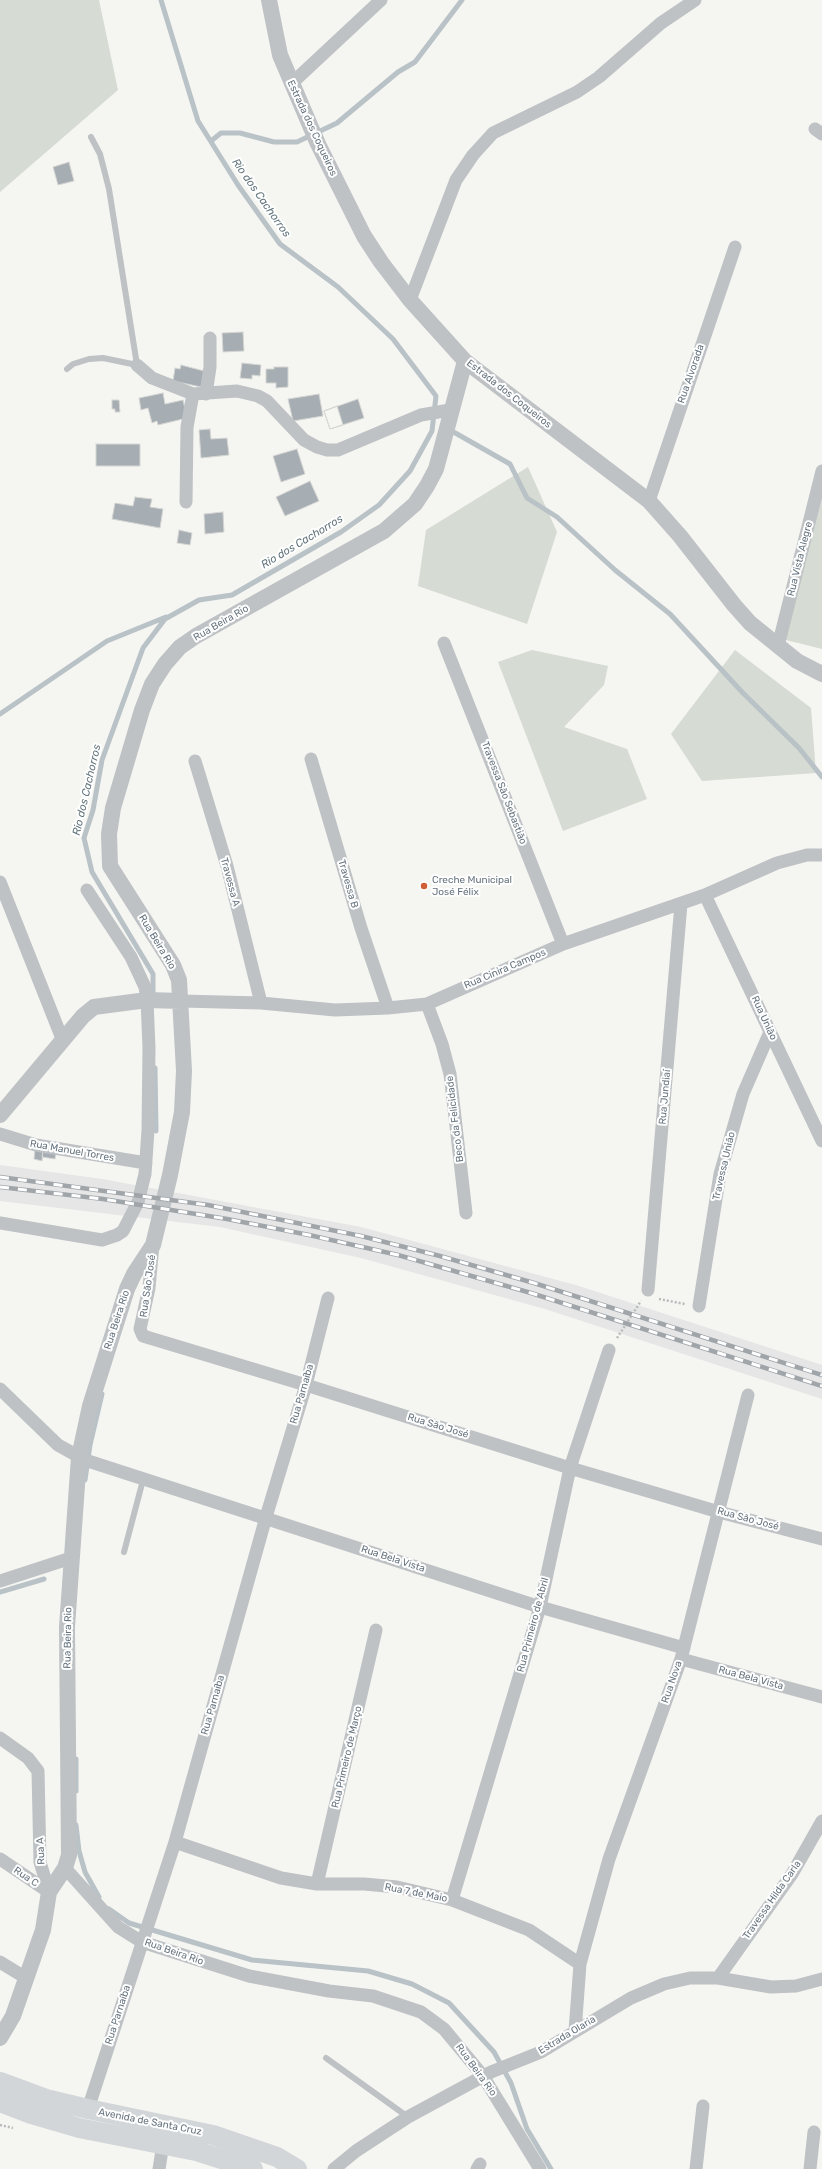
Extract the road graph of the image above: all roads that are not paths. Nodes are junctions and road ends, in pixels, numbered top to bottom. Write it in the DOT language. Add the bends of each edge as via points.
graph roads {
  1 [pos="269,0"];
  2 [pos="381,0"];
  3 [pos="695,0"];
  4 [pos="291,84"];
  5 [pos="91,137"];
  6 [pos="734,247"];
  7 [pos="410,300"];
  8 [pos="210,338"];
  9 [pos="465,361"];
  10 [pos="137,365"];
  11 [pos="67,369"];
  12 [pos="193,394"];
  13 [pos="206,394"];
  14 [pos="446,418"];
  15 [pos="822,471"];
  16 [pos="648,501"];
  17 [pos="186,502"];
  18 [pos="444,642"];
  19 [pos="778,646"];
  20 [pos="822,674"];
  21 [pos="311,759"];
  22 [pos="195,761"];
  23 [pos="822,856"];
  24 [pos="0,882"];
  25 [pos="88,890"];
  26 [pos="705,895"];
  27 [pos="681,904"];
  28 [pos="563,944"];
  29 [pos="150,1000"];
  30 [pos="178,1001"];
  31 [pos="261,1003"];
  32 [pos="427,1004"];
  33 [pos="388,1008"];
  34 [pos="770,1032"];
  35 [pos="63,1041"];
  36 [pos="0,1114"];
  37 [pos="0,1134"];
  38 [pos="822,1141"];
  39 [pos="146,1163"];
  40 [pos="466,1213"];
  41 [pos="0,1222"];
  42 [pos="153,1245"];
  43 [pos="646,1294"];
  44 [pos="328,1298"];
  45 [pos="699,1306"];
  46 [pos="609,1350"];
  47 [pos="306,1385"];
  48 [pos="0,1388"];
  49 [pos="748,1395"];
  50 [pos="82,1458"];
  51 [pos="570,1468"];
  52 [pos="143,1480"];
  53 [pos="719,1512"];
  54 [pos="266,1518"];
  55 [pos="822,1539"];
  56 [pos="124,1552"];
  57 [pos="71,1558"];
  58 [pos="0,1581"];
  59 [pos="540,1607"];
  60 [pos="376,1630"];
  61 [pos="682,1654"];
  62 [pos="822,1697"];
  63 [pos="0,1738"];
  64 [pos="822,1821"];
  65 [pos="175,1842"];
  66 [pos="0,1859"];
  67 [pos="65,1868"];
  68 [pos="317,1884"];
  69 [pos="49,1892"];
  70 [pos="452,1900"];
  71 [pos="144,1938"];
  72 [pos="0,1962"];
  73 [pos="580,1964"];
  74 [pos="26,1978"];
  75 [pos="718,1978"];
  76 [pos="822,1979"];
  77 [pos="575,2031"];
  78 [pos="0,2038"];
  79 [pos="326,2058"];
  80 [pos="487,2074"];
  81 [pos="0,2082"];
  82 [pos="0,2102"];
  83 [pos="703,2106"];
  84 [pos="88,2109"];
  85 [pos="408,2117"];
  86 [pos="814,2132"];
  87 [pos="163,2144"];
  88 [pos="159,2169"];
  89 [pos="253,2169"];
  90 [pos="297,2169"];
  91 [pos="334,2169"];
  92 [pos="540,2169"];
  93 [pos="696,2169"];
  94 [pos="810,2169"];
  1 -- 4 [label="street, Estrada dos Coqueiros" via="278,48"];
  2 -- 4 [label="street"];
  3 -- 7 [label="street" via="662,23 599,77 577,92 493,133 473,155 456,180"];
  4 -- 7 [label="street, Estrada dos Coqueiros" via="364,236"];
  5 -- 10 [label="lane" via="100,154 106,176"];
  6 -- 16 [label="street, Rua Alvorada"];
  7 -- 9 [label="street, Estrada dos Coqueiros"];
  8 -- 13 [label="street" via="210,367"];
  9 -- 14 [label="street, Rua Beira Rio"];
  9 -- 16 [label="street, Estrada dos Coqueiros"];
  10 -- 11 [label="lane" via="103,358 89,359"];
  10 -- 12 [label="street" via="152,378"];
  12 -- 13 [label="street"];
  12 -- 17 [label="street" via="187,427"];
  13 -- 14 [label="street" via="238,391 258,396 267,401 304,440 327,450 338,450 421,415"];
  14 -- 30 [label="street, Rua Beira Rio" via="436,469 415,504 384,531 196,636 180,647 152,684 113,808 108,854 110,866 122,887 173,965 179,980"];
  15 -- 19 [label="street, Rua Vista Alegre"];
  16 -- 19 [label="street, Estrada dos Coqueiros" via="680,536 750,623"];
  18 -- 28 [label="street, Travessa São Sebastião"];
  19 -- 20 [label="street, Estrada dos Coqueiros"];
  21 -- 33 [label="street, Travessa B" via="361,928"];
  22 -- 31 [label="street, Travessa A" via="227,866"];
  23 -- 26 [label="street, Rua Cinira Campos" via="800,857 777,863"];
  24 -- 35 [label="street"];
  25 -- 29 [label="street" via="131,957"];
  26 -- 27 [label="street, Rua Cinira Campos"];
  26 -- 34 [label="street, Rua União"];
  27 -- 28 [label="street, Rua Cinira Campos"];
  27 -- 43 [label="street, Rua Jundiaí"];
  28 -- 32 [label="street, Rua Cinira Campos"];
  29 -- 30 [label="street"];
  29 -- 35 [label="street" via="94,1007 83,1016"];
  29 -- 39 [label="street"];
  30 -- 31 [label="street, Rua Cinira Campos"];
  30 -- 42 [label="street, Rua Beira Rio" via="184,1071 182,1112"];
  31 -- 33 [label="street, Rua Cinira Campos" via="335,1010"];
  32 -- 33 [label="street, Rua Cinira Campos"];
  32 -- 40 [label="street, Beco da Felicidade" via="450,1074"];
  34 -- 38 [label="street, Rua União"];
  34 -- 45 [label="street, Travessa União" via="743,1094 720,1174"];
  35 -- 36 [label="street"];
  37 -- 39 [label="street, Rua Manuel Torres" via="36,1145"];
  39 -- 41 [label="street" via="133,1214 123,1231 109,1238 94,1240"];
  42 -- 47 [label="street, Rua São José" via="149,1288 140,1330 143,1336"];
  42 -- 50 [label="street, Rua Beira Rio" via="127,1289 90,1406"];
  44 -- 47 [label="street, Rua Parnaíba"];
  46 -- 51 [label="street, Rua Primeiro de Abril"];
  47 -- 51 [label="street, Rua São José"];
  47 -- 54 [label="street, Rua Parnaíba"];
  48 -- 50 [label="street" via="58,1445"];
  49 -- 53 [label="street, Rua Nova"];
  50 -- 52 [label="street, Rua Bela Vista"];
  50 -- 57 [label="street, Rua Beira Rio"];
  51 -- 53 [label="street, Rua São José"];
  51 -- 59 [label="street, Rua Primeiro de Abril"];
  52 -- 54 [label="street, Rua Bela Vista"];
  52 -- 56 [label="lane"];
  53 -- 55 [label="street, Rua São José"];
  53 -- 61 [label="street, Rua Nova"];
  54 -- 59 [label="street, Rua Bela Vista"];
  54 -- 65 [label="street, Rua Parnaíba"];
  57 -- 58 [label="street"];
  57 -- 67 [label="street, Rua Beira Rio" via="67,1627 70,1818 69,1855"];
  59 -- 61 [label="street, Rua Bela Vista"];
  59 -- 70 [label="street, Rua Primeiro de Abril"];
  60 -- 68 [label="street, Rua Primeiro de Março"];
  61 -- 62 [label="street, Rua Bela Vista"];
  61 -- 73 [label="street, Rua Nova" via="609,1860"];
  63 -- 69 [label="street, Rua A" via="28,1758 38,1771 40,1862"];
  64 -- 75 [label="street, Travessa Hilda Carla" via="792,1874"];
  65 -- 68 [label="street, Rua 7 de Maio" via="251,1869"];
  65 -- 71 [label="street, Rua Parnaíba"];
  66 -- 69 [label="street, Rua C"];
  67 -- 69 [label="street, Rua C"];
  67 -- 71 [label="street, Rua Beira Rio" via="118,1928"];
  68 -- 70 [label="street, Rua 7 de Maio" via="398,1887"];
  69 -- 74 [label="street, Rua A" via="43,1930"];
  70 -- 73 [label="street, Rua 7 de Maio" via="529,1930"];
  71 -- 80 [label="street, Rua Beira Rio" via="249,1976 329,1991 373,1996 421,2012 444,2029"];
  71 -- 84 [label="street, Rua Parnaíba"];
  72 -- 74 [label="street"];
  73 -- 77 [label="street"];
  74 -- 78 [label="street, Rua A" via="13,2016"];
  75 -- 76 [label="street, Estrada Olaria" via="771,1987 796,1986"];
  75 -- 77 [label="street, Estrada Olaria" via="690,1978 664,1984 631,1998"];
  77 -- 80 [label="street, Estrada Olaria" via="541,2052"];
  79 -- 85 [label="lane"];
  80 -- 85 [label="street, Estrada Olaria"];
  80 -- 92 [label="street, Rua Beira Rio"];
  81 -- 84 [label="main road, Avenida de Santa Cruz" via="46,2099"];
  82 -- 87 [label="main road, Avenida de Santa Cruz" via="79,2128"];
  83 -- 93 [label="street"];
  84 -- 90 [label="main road, Avenida de Santa Cruz" via="213,2135 263,2151"];
  85 -- 91 [label="street, Estrada Olaria" via="356,2151"];
  86 -- 94 [label="street"];
  87 -- 88 [label="street"];
  87 -- 89 [label="main road, Avenida de Santa Cruz" via="231,2160"];
}
